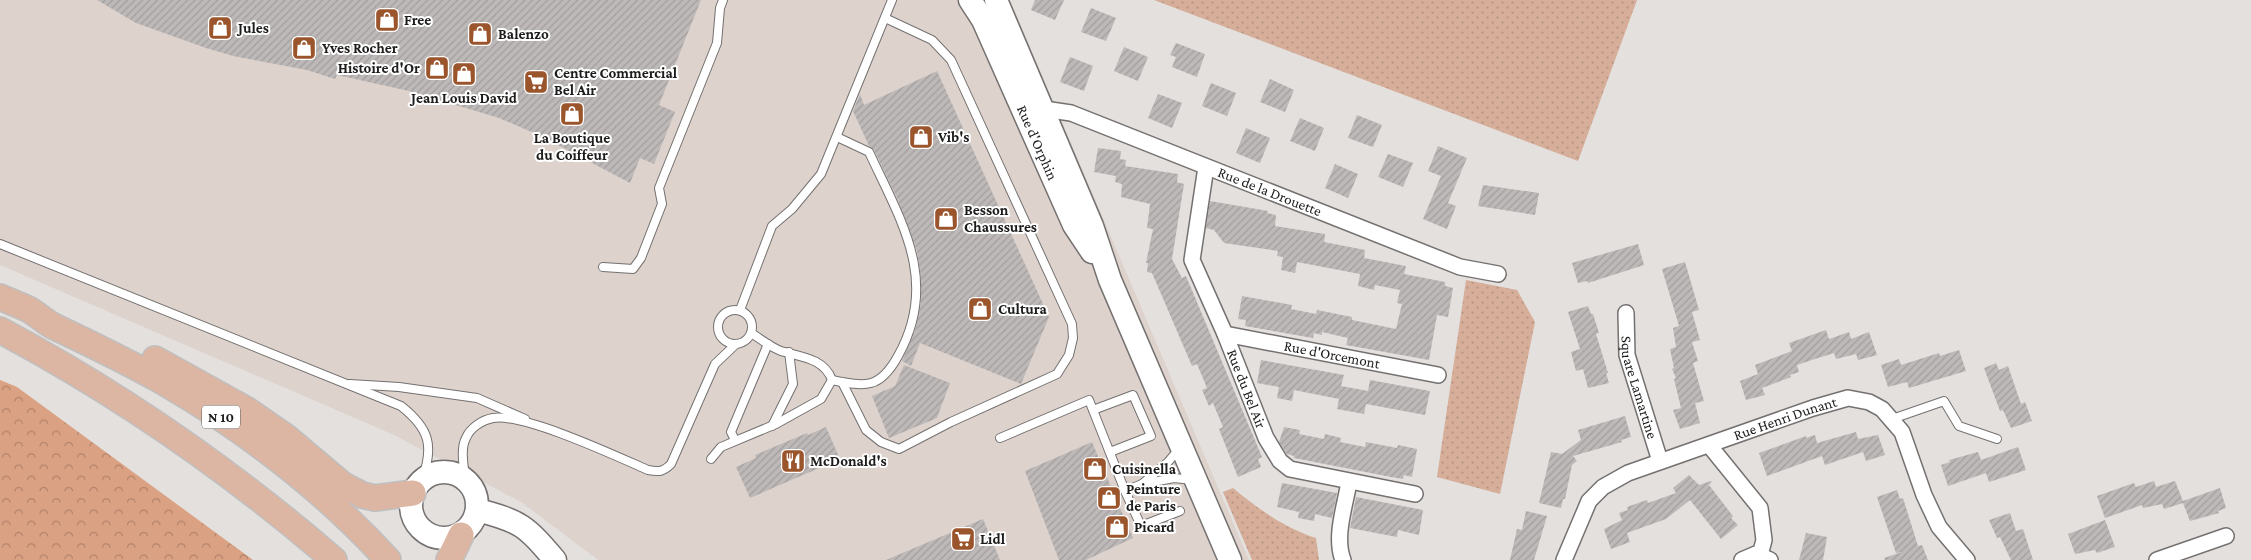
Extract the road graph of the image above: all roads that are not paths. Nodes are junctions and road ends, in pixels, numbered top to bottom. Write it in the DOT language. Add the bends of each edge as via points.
graph roads {
  1 [pos="722,0"];
  2 [pos="892,0"];
  3 [pos="970,0"];
  4 [pos="996,0"];
  5 [pos="885,18"];
  6 [pos="1033,109"];
  7 [pos="837,137"];
  8 [pos="1206,167"];
  9 [pos="0,244"];
  10 [pos="603,267"];
  11 [pos="1498,274"];
  12 [pos="0,297"];
  13 [pos="29,310"];
  14 [pos="740,310"];
  15 [pos="1626,314"];
  16 [pos="0,330"];
  17 [pos="751,333"];
  18 [pos="1225,334"];
  19 [pos="736,344"];
  20 [pos="768,344"];
  21 [pos="786,352"];
  22 [pos="1438,375"];
  23 [pos="832,380"];
  24 [pos="842,382"];
  25 [pos="340,383"];
  26 [pos="1093,410"];
  27 [pos="1892,419"];
  28 [pos="540,426"];
  29 [pos="772,426"];
  30 [pos="1000,438"];
  31 [pos="1997,439"];
  32 [pos="736,440"];
  33 [pos="1709,445"];
  34 [pos="1181,446"];
  35 [pos="1110,452"];
  36 [pos="711,459"];
  37 [pos="1660,461"];
  38 [pos="465,479"];
  39 [pos="1196,480"];
  40 [pos="1350,482"];
  41 [pos="1142,484"];
  42 [pos="417,486"];
  43 [pos="1125,491"];
  44 [pos="1415,494"];
  45 [pos="477,510"];
  46 [pos="1180,511"];
  47 [pos="460,535"];
  48 [pos="2226,536"];
  49 [pos="1765,557"];
  50 [pos="334,560"];
  51 [pos="388,560"];
  52 [pos="449,560"];
  53 [pos="555,560"];
  54 [pos="1230,560"];
  55 [pos="1342,560"];
  56 [pos="1564,560"];
  57 [pos="1742,560"];
  58 [pos="1967,560"];
  59 [pos="2160,560"];
  1 -- 10 [label="lane" via="717,43 659,188 662,204 641,258 633,269"];
  2 -- 5 [label="lane"];
  3 -- 6 [label="main road, Rue d'Orphin"];
  4 -- 6 [label="main road, Rue d'Orphin"];
  5 -- 7 [label="lane"];
  5 -- 24 [label="lane" via="932,40 951,60 1072,324 1073,338 1057,374 950,422 899,449 880,442 866,430"];
  6 -- 8 [label="street, Rue de la Drouette" via="1071,113"];
  6 -- 34 [label="main road, Rue d'Orphin" via="1092,226 1110,280"];
  7 -- 14 [label="lane" via="821,174 792,209 772,226"];
  7 -- 24 [label="lane" via="869,152 914,260 918,282 915,314 889,372 875,383 858,386"];
  8 -- 11 [label="street, Rue de la Drouette" via="1460,267"];
  8 -- 18 [label="street, Rue du Bel Air" via="1192,260"];
  9 -- 25 [label="lane"];
  12 -- 13 [label="main road, N 10"];
  13 -- 42 [label="main road" via="37,306 77,322 219,393 286,437 343,485 362,495 375,498"];
  13 -- 51 [label="main road, N 10" via="157,378 222,418 326,499"];
  14 -- 17 [label="lane" via="748,315"];
  14 -- 19 [label="lane" via="728,311 720,318 718,331 727,342"];
  15 -- 37 [label="street, Square Lamartine" via="1627,355"];
  16 -- 50 [label="main road, N 10" via="126,403 190,446 266,502"];
  17 -- 19 [label="lane" via="745,341"];
  17 -- 20 [label="lane"];
  18 -- 22 [label="street, Rue d'Orcemont"];
  18 -- 40 [label="street, Rue du Bel Air" via="1266,438 1280,461 1290,469"];
  19 -- 28 [label="lane" via="715,364 671,464 665,470 648,470"];
  20 -- 21 [label="lane"];
  20 -- 32 [label="lane" via="731,432"];
  21 -- 23 [label="lane" via="806,356 829,370"];
  21 -- 29 [label="lane" via="793,384"];
  23 -- 24 [label="lane"];
  23 -- 29 [label="lane" via="821,399"];
  25 -- 28 [label="lane" via="400,387 477,398"];
  25 -- 42 [label="lane" via="401,406 414,416 429,444 428,463"];
  26 -- 30 [label="lane" via="1089,400"];
  26 -- 35 [label="lane"];
  26 -- 35 [label="lane" via="1133,395 1151,436"];
  27 -- 31 [label="lane" via="1944,401 1959,426"];
  27 -- 33 [label="street, Rue Henri Dunant" via="1869,402 1848,398"];
  27 -- 58 [label="street, Rue Henri Dunant" via="1902,432 1924,496 1939,527"];
  28 -- 38 [label="lane" via="493,418 473,427 463,446"];
  29 -- 32 [label="lane"];
  32 -- 36 [label="lane" via="721,447"];
  33 -- 37 [label="street, Rue Henri Dunant"];
  33 -- 49 [label="street" via="1760,508"];
  34 -- 39 [label="main road, Rue d'Orphin"];
  34 -- 41 [label="lane"];
  35 -- 43 [label="lane"];
  37 -- 56 [label="street, Rue Henri Dunant" via="1628,472 1603,487 1588,502"];
  38 -- 42 [label="main road" via="448,472 430,474"];
  38 -- 45 [label="main road" via="475,493"];
  39 -- 41 [label="lane" via="1174,478"];
  39 -- 54 [label="main road, Rue d'Orphin"];
  40 -- 44 [label="street, Rue du Bel Air"];
  40 -- 55 [label="street" via="1340,529"];
  41 -- 43 [label="lane"];
  42 -- 47 [label="main road" via="410,503 411,514 422,531 440,539"];
  43 -- 46 [label="lane" via="1141,526"];
  45 -- 47 [label="main road" via="469,528"];
  45 -- 53 [label="main road" via="510,518 530,531"];
  47 -- 52 [label="main road"];
  48 -- 59 [label="street"];
  49 -- 57 [label="street" via="1750,555"];
}
